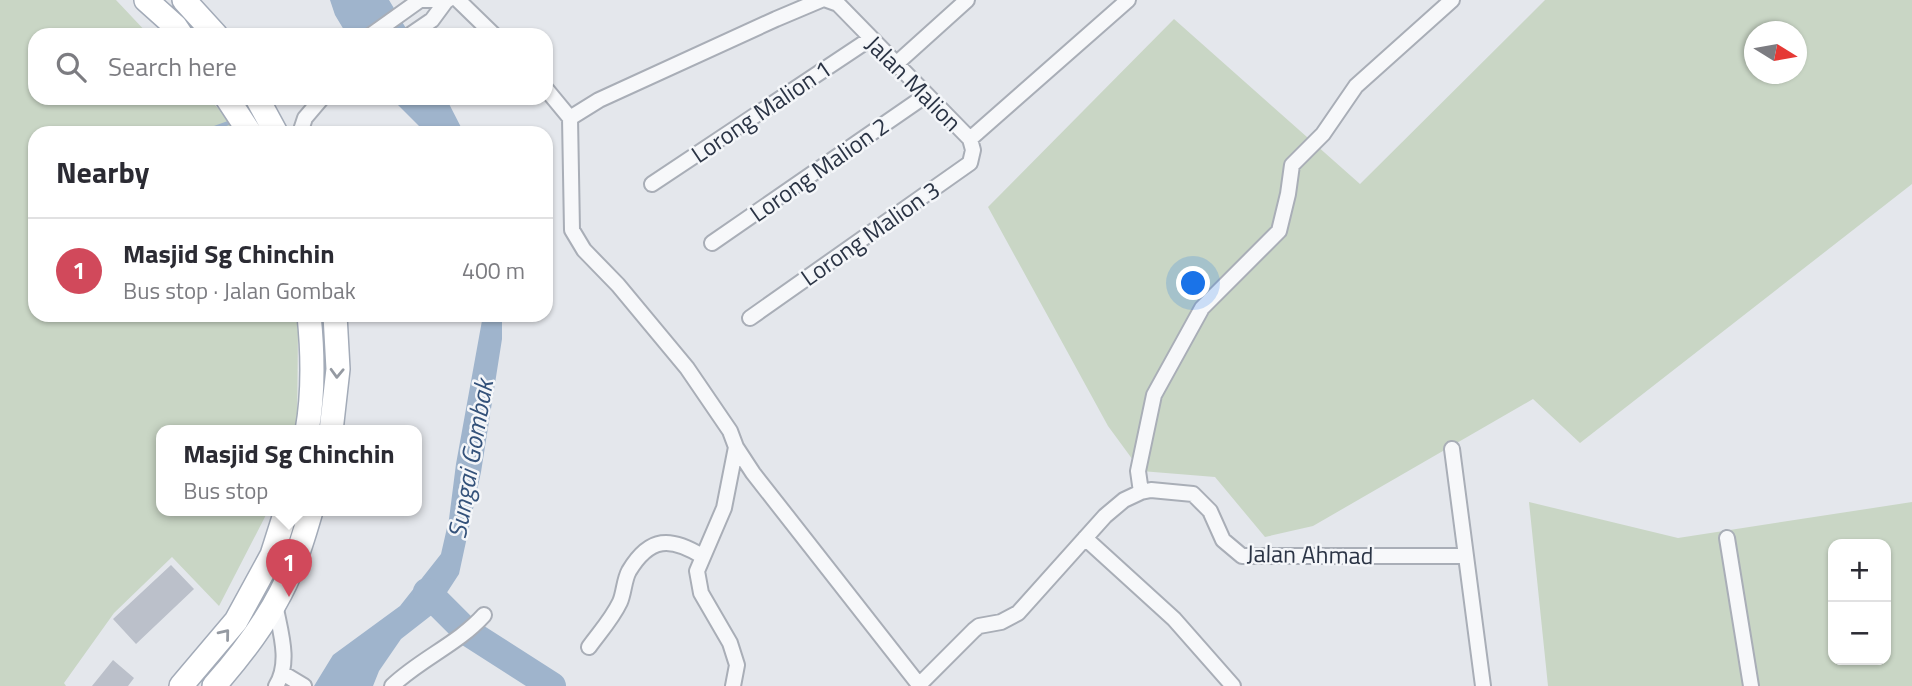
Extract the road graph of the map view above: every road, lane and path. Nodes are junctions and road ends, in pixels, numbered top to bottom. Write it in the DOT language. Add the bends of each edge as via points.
graph roads {
  1 [pos="146,0"];
  2 [pos="184,0"];
  3 [pos="420,0"];
  4 [pos="447,0"];
  5 [pos="458,0"];
  6 [pos="821,0"];
  7 [pos="827,0"];
  8 [pos="967,0"];
  9 [pos="1128,0"];
  10 [pos="1452,0"];
  11 [pos="176,28"];
  12 [pos="210,28"];
  13 [pos="381,28"];
  14 [pos="420,28"];
  15 [pos="487,28"];
  16 [pos="870,38"];
  17 [pos="896,64"];
  18 [pos="925,96"];
  19 [pos="553,97"];
  20 [pos="232,105"];
  21 [pos="261,105"];
  22 [pos="316,105"];
  23 [pos="570,117"];
  24 [pos="245,126"];
  25 [pos="272,126"];
  26 [pos="302,126"];
  27 [pos="970,139"];
  28 [pos="652,184"];
  29 [pos="712,243"];
  30 [pos="750,318"];
  31 [pos="310,322"];
  32 [pos="335,322"];
  33 [pos="308,425"];
  34 [pos="332,425"];
  35 [pos="736,447"];
  36 [pos="1452,449"];
  37 [pos="1141,492"];
  38 [pos="284,516"];
  39 [pos="309,516"];
  40 [pos="1085,538"];
  41 [pos="1727,538"];
  42 [pos="702,556"];
  43 [pos="1466,556"];
  44 [pos="275,603"];
  45 [pos="480,619"];
  46 [pos="589,648"];
  47 [pos="280,680"];
  48 [pos="181,686"];
  49 [pos="214,686"];
  50 [pos="303,686"];
  51 [pos="392,686"];
  52 [pos="733,686"];
  53 [pos="919,686"];
  54 [pos="1233,686"];
  55 [pos="1483,686"];
  56 [pos="1751,686"];
  1 -- 11 [label="main road"];
  2 -- 12 [label="main road"];
  3 -- 4 [label="street"];
  3 -- 13 [label="street"];
  4 -- 14 [label="street"];
  5 -- 15 [label="street"];
  6 -- 23 [label="street"];
  7 -- 16 [label="street, Jalan Malion" via="838,4"];
  8 -- 17 [label="street"];
  9 -- 27 [label="street"];
  10 -- 37 [label="street" via="1356,86 1323,134 1292,165 1279,231 1202,309 1154,394 1138,471"];
  16 -- 17 [label="street, Jalan Malion"];
  16 -- 28 [label="street, Lorong Malion 1"];
  17 -- 18 [label="street, Jalan Malion"];
  18 -- 27 [label="street, Jalan Malion"];
  18 -- 29 [label="street, Lorong Malion 2"];
  19 -- 23 [label="street"];
  20 -- 24 [label="main road"];
  21 -- 25 [label="main road"];
  22 -- 26 [label="street"];
  23 -- 35 [label="street" via="572,230 584,250 687,369"];
  27 -- 30 [label="street, Lorong Malion 3" via="970,163"];
  31 -- 33 [label="main road" via="313,357"];
  32 -- 34 [label="main road, one-way" via="338,369"];
  35 -- 42 [label="street" via="724,508"];
  35 -- 53 [label="street"];
  36 -- 43 [label="street"];
  37 -- 40 [label="street" via="1124,499"];
  37 -- 43 [label="street, Jalan Ahmad" via="1186,492 1200,498 1223,540 1242,556"];
  48 -- 38 [label="main road, one-way" via="236,621 272,555"];
  39 -- 44 [label="main road"];
  40 -- 53 [label="street" via="1018,613 979,626"];
  40 -- 54 [label="street" via="1174,619"];
  41 -- 56 [label="street"];
  42 -- 46 [label="street" via="683,545 662,542 646,551 629,572 620,602"];
  42 -- 52 [label="street" via="697,571 701,593 730,643 737,665"];
  43 -- 55 [label="street"];
  44 -- 47 [label="street" via="284,654"];
  44 -- 49 [label="main road"];
  45 -- 51 [label="street"];
  47 -- 50 [label="street"];
}
